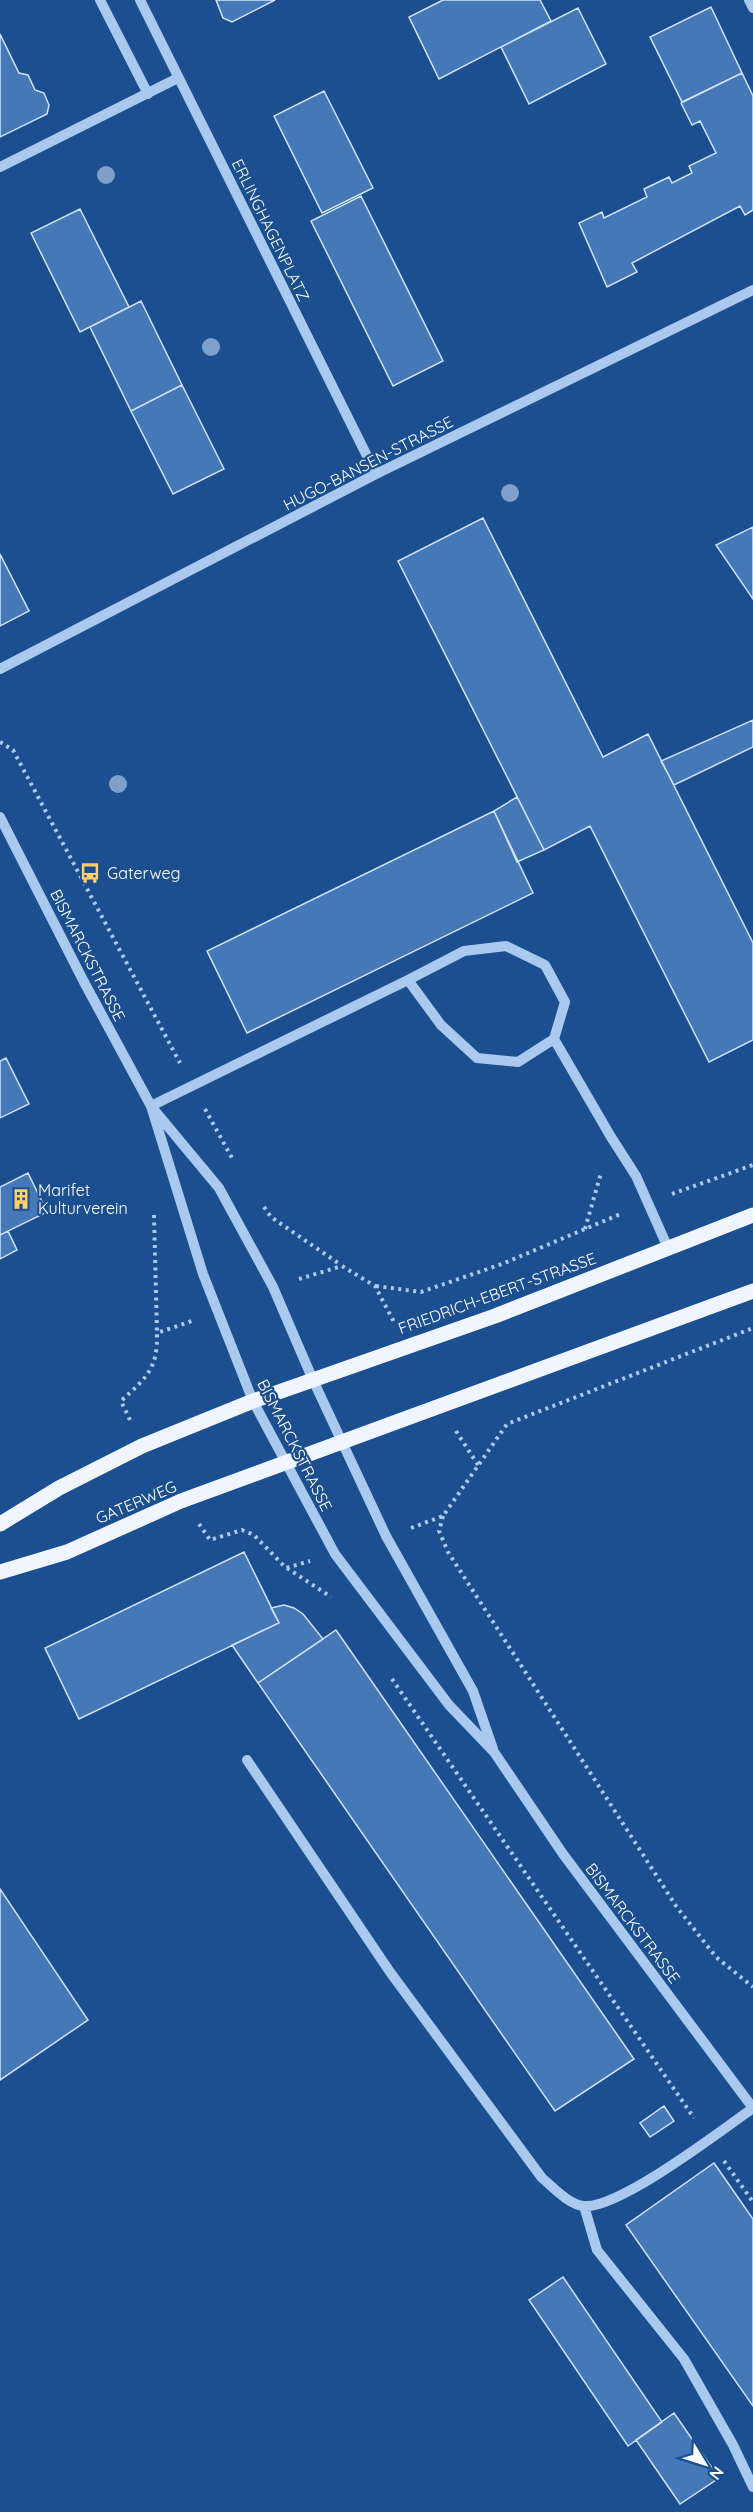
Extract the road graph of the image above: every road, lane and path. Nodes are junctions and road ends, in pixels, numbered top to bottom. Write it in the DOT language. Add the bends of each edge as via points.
graph roads {
  1 [pos="100,0"];
  2 [pos="140,0"];
  3 [pos="749,0"];
  4 [pos="753,8"];
  5 [pos="178,78"];
  6 [pos="148,94"];
  7 [pos="0,166"];
  8 [pos="753,290"];
  9 [pos="376,474"];
  10 [pos="0,669"];
  11 [pos="0,742"];
  12 [pos="0,817"];
  13 [pos="408,980"];
  14 [pos="554,1039"];
  15 [pos="192,1086"];
  16 [pos="151,1106"];
  17 [pos="611,1137"];
  18 [pos="236,1164"];
  19 [pos="753,1165"];
  20 [pos="259,1200"];
  21 [pos="648,1203"];
  22 [pos="154,1214"];
  23 [pos="753,1215"];
  24 [pos="585,1229"];
  25 [pos="668,1248"];
  26 [pos="342,1266"];
  27 [pos="375,1286"];
  28 [pos="273,1287"];
  29 [pos="753,1291"];
  30 [pos="217,1312"];
  31 [pos="753,1328"];
  32 [pos="157,1333"];
  33 [pos="406,1346"];
  34 [pos="313,1380"];
  35 [pos="253,1401"];
  36 [pos="441,1407"];
  37 [pos="342,1443"];
  38 [pos="142,1446"];
  39 [pos="286,1464"];
  40 [pos="478,1465"];
  41 [pos="181,1501"];
  42 [pos="443,1516"];
  43 [pos="0,1524"];
  44 [pos="386,1536"];
  45 [pos="335,1554"];
  46 [pos="286,1568"];
  47 [pos="0,1572"];
  48 [pos="338,1600"];
  49 [pos="385,1669"];
  50 [pos="494,1752"];
  51 [pos="247,1760"];
  52 [pos="753,1987"];
  53 [pos="753,2108"];
  54 [pos="709,2140"];
  55 [pos="753,2202"];
  56 [pos="584,2206"];
  57 [pos="753,2487"];
  1 -- 6 [label="street"];
  2 -- 5 [label="street, ERLINGHAGENPLATZ"];
  3 -- 4 [label="street"];
  5 -- 6 [label="street"];
  5 -- 9 [label="street, ERLINGHAGENPLATZ"];
  6 -- 7 [label="street"];
  8 -- 9 [label="street, HUGO-BANSEN-STRASSE"];
  9 -- 10 [label="street, HUGO-BANSEN-STRASSE"];
  11 -- 15 [label="path" via="13,750"];
  12 -- 16 [label="street, BISMARCKSTRASSE"];
  13 -- 14 [label="street" via="441,1025 477,1058 518,1062"];
  13 -- 14 [label="street" via="464,951 506,946 545,965 565,1002"];
  13 -- 15 [label="street"];
  14 -- 17 [label="street"];
  15 -- 16 [label="street"];
  15 -- 18 [label="path"];
  16 -- 28 [label="street, BISMARCKSTRASSE" via="219,1188"];
  16 -- 30 [label="street, BISMARCKSTRASSE"];
  17 -- 21 [label="street"];
  17 -- 24 [label="path"];
  19 -- 21 [label="path"];
  20 -- 26 [label="path" via="271,1217"];
  21 -- 24 [label="path"];
  21 -- 25 [label="street"];
  22 -- 32 [label="path"];
  23 -- 25 [label="main road, FRIEDRICH-EBERT-STRASSE"];
  24 -- 27 [label="path" via="421,1292"];
  25 -- 33 [label="main road, FRIEDRICH-EBERT-STRASSE" via="495,1316"];
  26 -- 27 [label="path"];
  26 -- 28 [label="path"];
  27 -- 33 [label="path"];
  28 -- 34 [label="street, BISMARCKSTRASSE"];
  29 -- 36 [label="main road"];
  30 -- 32 [label="path"];
  30 -- 35 [label="street, BISMARCKSTRASSE"];
  31 -- 40 [label="path" via="507,1424"];
  32 -- 38 [label="path" via="158,1354 147,1377 122,1401"];
  33 -- 34 [label="main road, FRIEDRICH-EBERT-STRASSE"];
  34 -- 35 [label="main road, FRIEDRICH-EBERT-STRASSE"];
  34 -- 37 [label="street, BISMARCKSTRASSE"];
  35 -- 38 [label="main road"];
  35 -- 39 [label="street, BISMARCKSTRASSE"];
  36 -- 37 [label="main road"];
  36 -- 40 [label="path"];
  37 -- 39 [label="main road"];
  37 -- 44 [label="street, BISMARCKSTRASSE"];
  38 -- 43 [label="main road" via="59,1488"];
  39 -- 41 [label="main road, GATERWEG"];
  39 -- 45 [label="street, BISMARCKSTRASSE"];
  40 -- 42 [label="path"];
  41 -- 46 [label="path" via="210,1540 242,1530 254,1535"];
  41 -- 47 [label="main road, GATERWEG" via="67,1552"];
  42 -- 44 [label="path"];
  42 -- 52 [label="path" via="439,1531 448,1552 676,1906 716,1957"];
  44 -- 50 [label="street, BISMARCKSTRASSE" via="473,1691"];
  45 -- 46 [label="path"];
  45 -- 50 [label="street, BISMARCKSTRASSE" via="449,1705"];
  46 -- 48 [label="path"];
  49 -- 54 [label="path"];
  50 -- 53 [label="street, BISMARCKSTRASSE" via="563,1854"];
  51 -- 56 [label="street" via="390,1972 542,2178 568,2199"];
  53 -- 54 [label="street"];
  54 -- 55 [label="path"];
  54 -- 56 [label="street" via="637,2187 616,2198"];
  56 -- 57 [label="street" via="597,2250 684,2359"];
}
